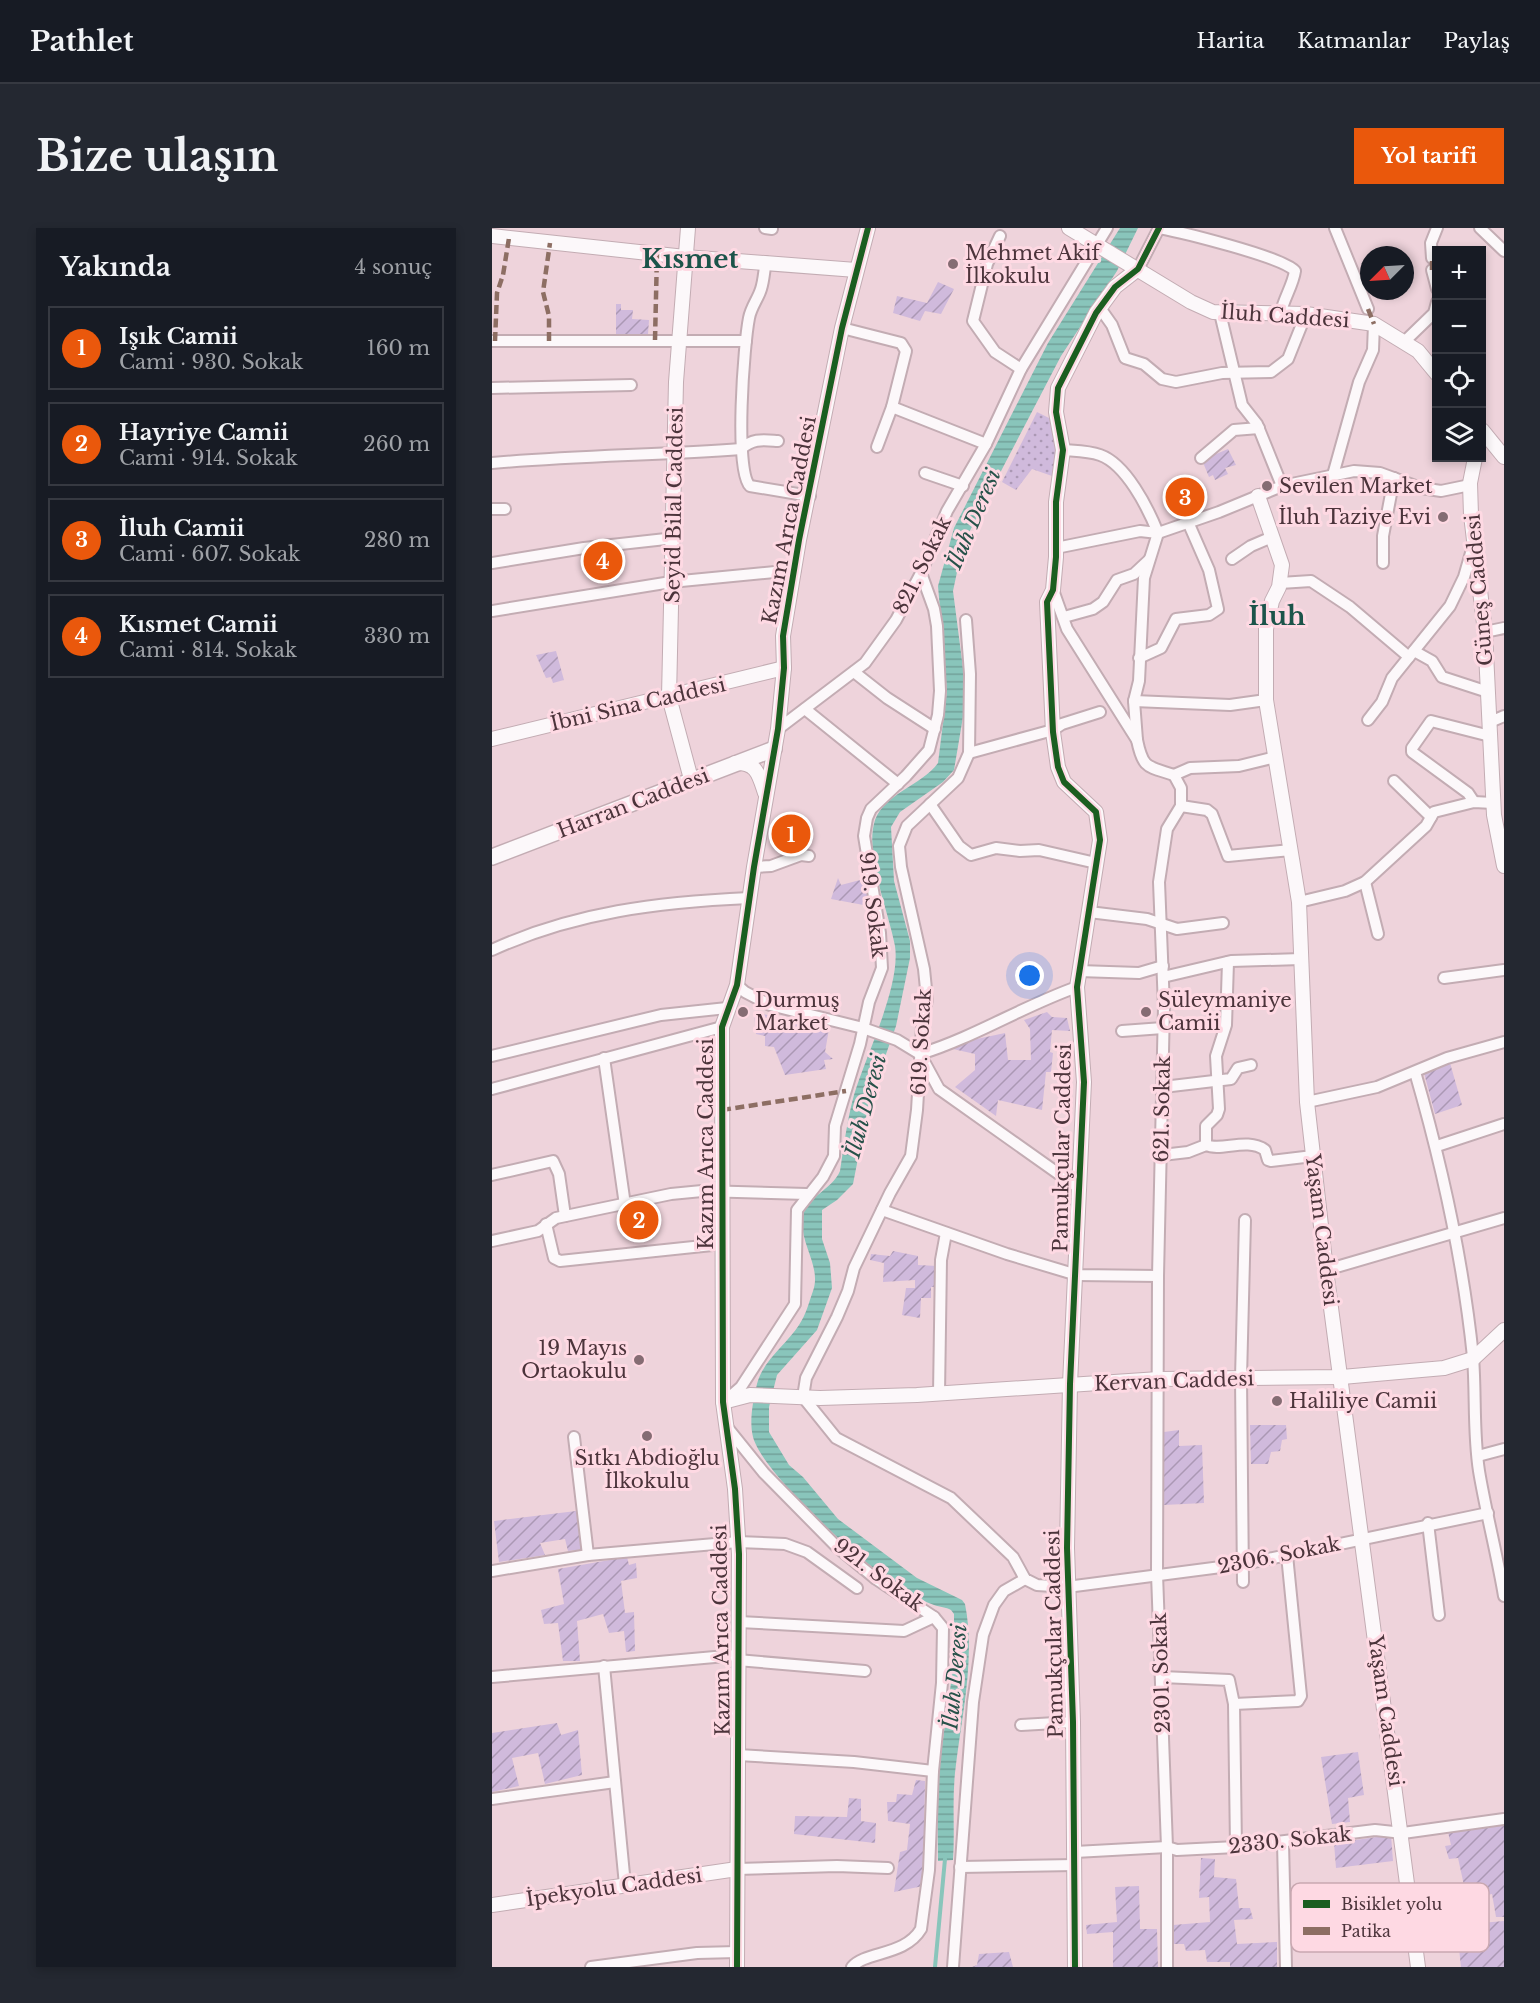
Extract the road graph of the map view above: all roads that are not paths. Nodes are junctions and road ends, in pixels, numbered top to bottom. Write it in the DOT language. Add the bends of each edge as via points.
graph roads {
  1 [pos="688,228"];
  2 [pos="868,228"];
  3 [pos="1069,228"];
  4 [pos="1107,228"];
  5 [pos="1159,228"];
  6 [pos="1335,228"];
  7 [pos="1437,228"];
  8 [pos="1480,228"];
  9 [pos="492,236"];
  10 [pos="1000,236"];
  11 [pos="1101,246"];
  12 [pos="1504,251"];
  13 [pos="685,257"];
  14 [pos="1432,258"];
  15 [pos="766,262"];
  16 [pos="1132,266"];
  17 [pos="856,270"];
  18 [pos="1100,308"];
  19 [pos="1368,309"];
  20 [pos="1281,312"];
  21 [pos="1220,313"];
  22 [pos="1306,314"];
  23 [pos="1432,315"];
  24 [pos="1374,324"];
  25 [pos="842,328"];
  26 [pos="678,340"];
  27 [pos="492,341"];
  28 [pos="746,341"];
  29 [pos="1404,342"];
  30 [pos="1432,368"];
  31 [pos="1022,369"];
  32 [pos="1235,373"];
  33 [pos="631,385"];
  34 [pos="492,388"];
  35 [pos="892,407"];
  36 [pos="1258,428"];
  37 [pos="1486,438"];
  38 [pos="778,441"];
  39 [pos="986,444"];
  40 [pos="877,447"];
  41 [pos="741,449"];
  42 [pos="1063,450"];
  43 [pos="676,454"];
  44 [pos="1201,458"];
  45 [pos="1504,458"];
  46 [pos="1473,462"];
  47 [pos="492,463"];
  48 [pos="925,473"];
  49 [pos="1333,475"];
  50 [pos="1394,478"];
  51 [pos="1470,485"];
  52 [pos="963,486"];
  53 [pos="1282,486"];
  54 [pos="810,496"];
  55 [pos="1258,496"];
  56 [pos="492,509"];
  57 [pos="505,509"];
  58 [pos="1188,522"];
  59 [pos="1158,532"];
  60 [pos="1272,537"];
  61 [pos="675,538"];
  62 [pos="1474,542"];
  63 [pos="1056,548"];
  64 [pos="1232,559"];
  65 [pos="1150,560"];
  66 [pos="492,563"];
  67 [pos="1383,563"];
  68 [pos="795,570"];
  69 [pos="921,573"];
  70 [pos="671,582"];
  71 [pos="1280,583"];
  72 [pos="1053,590"];
  73 [pos="492,610"];
  74 [pos="1064,617"];
  75 [pos="966,620"];
  76 [pos="1504,628"];
  77 [pos="1485,632"];
  78 [pos="1411,654"];
  79 [pos="1139,658"];
  80 [pos="784,668"];
  81 [pos="854,672"];
  82 [pos="1488,692"];
  83 [pos="669,697"];
  84 [pos="1266,700"];
  85 [pos="1134,701"];
  86 [pos="805,709"];
  87 [pos="1100,712"];
  88 [pos="1504,716"];
  89 [pos="1368,720"];
  90 [pos="778,729"];
  91 [pos="935,729"];
  92 [pos="1490,729"];
  93 [pos="1053,730"];
  94 [pos="492,739"];
  95 [pos="1137,740"];
  96 [pos="774,749"];
  97 [pos="969,753"];
  98 [pos="1276,758"];
  99 [pos="735,763"];
  100 [pos="1174,775"];
  101 [pos="691,779"];
  102 [pos="1394,781"];
  103 [pos="898,784"];
  104 [pos="766,795"];
  105 [pos="1473,802"];
  106 [pos="1493,803"];
  107 [pos="930,804"];
  108 [pos="1181,806"];
  109 [pos="1431,817"];
  110 [pos="1291,850"];
  111 [pos="809,856"];
  112 [pos="492,857"];
  113 [pos="1096,863"];
  114 [pos="1504,866"];
  115 [pos="754,867"];
  116 [pos="1365,882"];
  117 [pos="749,898"];
  118 [pos="1299,902"];
  119 [pos="1089,912"];
  120 [pos="1223,923"];
  121 [pos="1160,924"];
  122 [pos="1378,934"];
  123 [pos="492,950"];
  124 [pos="1301,959"];
  125 [pos="1228,962"];
  126 [pos="1504,970"];
  127 [pos="1079,971"];
  128 [pos="1163,972"];
  129 [pos="1444,978"];
  130 [pos="737,985"];
  131 [pos="1077,987"];
  132 [pos="727,1008"];
  133 [pos="722,1027"];
  134 [pos="1163,1028"];
  135 [pos="866,1029"];
  136 [pos="1122,1031"];
  137 [pos="1504,1042"];
  138 [pos="920,1054"];
  139 [pos="492,1056"];
  140 [pos="604,1058"];
  141 [pos="1251,1065"];
  142 [pos="1415,1072"];
  143 [pos="1218,1081"];
  144 [pos="1163,1086"];
  145 [pos="492,1089"];
  146 [pos="1307,1102"];
  147 [pos="1504,1124"];
  148 [pos="1206,1145"];
  149 [pos="1437,1146"];
  150 [pos="1162,1155"];
  151 [pos="1313,1156"];
  152 [pos="492,1175"];
  153 [pos="1080,1189"];
  154 [pos="721,1192"];
  155 [pos="807,1194"];
  156 [pos="625,1205"];
  157 [pos="882,1210"];
  158 [pos="565,1216"];
  159 [pos="1504,1218"];
  160 [pos="1245,1220"];
  161 [pos="546,1224"];
  162 [pos="946,1233"];
  163 [pos="1455,1234"];
  164 [pos="492,1241"];
  165 [pos="722,1244"];
  166 [pos="1326,1270"];
  167 [pos="1077,1275"];
  168 [pos="1158,1276"];
  169 [pos="1504,1330"];
  170 [pos="1473,1359"];
  171 [pos="1342,1377"];
  172 [pos="1241,1378"];
  173 [pos="1159,1379"];
  174 [pos="1070,1384"];
  175 [pos="939,1394"];
  176 [pos="803,1397"];
  177 [pos="723,1402"];
  178 [pos="726,1426"];
  179 [pos="574,1437"];
  180 [pos="1504,1449"];
  181 [pos="1478,1456"];
  182 [pos="1488,1513"];
  183 [pos="1428,1523"];
  184 [pos="1364,1539"];
  185 [pos="738,1542"];
  186 [pos="588,1555"];
  187 [pos="1287,1555"];
  188 [pos="1244,1564"];
  189 [pos="492,1571"];
  190 [pos="1157,1574"];
  191 [pos="1025,1580"];
  192 [pos="1243,1582"];
  193 [pos="1503,1583"];
  194 [pos="1067,1587"];
  195 [pos="857,1588"];
  196 [pos="1504,1596"];
  197 [pos="1439,1615"];
  198 [pos="934,1617"];
  199 [pos="739,1622"];
  200 [pos="737,1658"];
  201 [pos="603,1666"];
  202 [pos="865,1671"];
  203 [pos="492,1677"];
  204 [pos="1162,1677"];
  205 [pos="1234,1704"];
  206 [pos="1073,1722"];
  207 [pos="1021,1725"];
  208 [pos="738,1755"];
  209 [pos="933,1771"];
  210 [pos="615,1782"];
  211 [pos="492,1799"];
  212 [pos="1504,1819"];
  213 [pos="1403,1833"];
  214 [pos="1283,1843"];
  215 [pos="1167,1847"];
  216 [pos="1236,1847"];
  217 [pos="1075,1859"];
  218 [pos="888,1868"];
  219 [pos="960,1868"];
  220 [pos="737,1869"];
  221 [pos="1409,1883"];
  222 [pos="625,1885"];
  223 [pos="492,1905"];
  224 [pos="737,1952"];
  225 [pos="1416,1952"];
  226 [pos="591,1967"];
  227 [pos="736,1967"];
  228 [pos="852,1967"];
  229 [pos="953,1967"];
  230 [pos="1075,1967"];
  231 [pos="1167,1967"];
  232 [pos="1286,1967"];
  233 [pos="1418,1967"];
  1 -- 13 [label="street, Seyid Bilal Caddesi"];
  2 -- 17 [label="street, Kazım Arıca Caddesi"];
  3 -- 11 [label="street"];
  4 -- 11 [label="street, 821. Sokak"];
  5 -- 16 [label="street"];
  5 -- 20 [label="street" via="1292,268 1294,279"];
  6 -- 19 [label="street"];
  7 -- 14 [label="street" via="1431,243"];
  8 -- 12 [label="street"];
  9 -- 13 [label="street"];
  10 -- 31 [label="street" via="987,264 973,321 995,352"];
  11 -- 16 [label="street, İluh Caddesi"];
  11 -- 31 [label="street, 821. Sokak"];
  13 -- 15 [label="street"];
  13 -- 26 [label="street, Seyid Bilal Caddesi"];
  15 -- 17 [label="street"];
  15 -- 28 [label="street" via="761,291 749,315"];
  16 -- 18 [label="street, Pamukçular Caddesi"];
  16 -- 21 [label="street, İluh Caddesi" via="1191,302"];
  17 -- 25 [label="street, Kazım Arıca Caddesi"];
  18 -- 32 [label="street" via="1112,325 1125,358 1143,364 1162,379 1187,382"];
  18 -- 42 [label="street, Pamukçular Caddesi" via="1058,388 1056,412"];
  20 -- 21 [label="street, İluh Caddesi"];
  20 -- 22 [label="street, İluh Caddesi"];
  21 -- 32 [label="street"];
  22 -- 24 [label="street, İluh Caddesi"];
  22 -- 32 [label="street" via="1288,359 1271,372"];
  23 -- 29 [label="street"];
  24 -- 29 [label="street, İluh Caddesi"];
  24 -- 49 [label="street" via="1373,350 1359,382"];
  25 -- 35 [label="street" via="901,343 906,351"];
  25 -- 54 [label="street, Kazım Arıca Caddesi"];
  26 -- 27 [label="street"];
  26 -- 28 [label="street"];
  26 -- 43 [label="street, Seyid Bilal Caddesi"];
  28 -- 41 [label="street"];
  29 -- 30 [label="street, İluh Caddesi"];
  31 -- 39 [label="street, 821. Sokak"];
  32 -- 36 [label="street" via="1242,405"];
  33 -- 34 [label="street"];
  35 -- 39 [label="street"];
  35 -- 40 [label="street"];
  36 -- 44 [label="street" via="1234,430"];
  36 -- 53 [label="street"];
  37 -- 45 [label="street"];
  38 -- 41 [label="street" via="749,442"];
  39 -- 52 [label="street, 821. Sokak"];
  41 -- 43 [label="street"];
  41 -- 54 [label="street" via="750,486"];
  42 -- 59 [label="street" via="1101,456 1113,462 1134,486"];
  42 -- 63 [label="street, Pamukçular Caddesi" via="1056,502"];
  43 -- 47 [label="street" via="572,456"];
  43 -- 61 [label="street, Seyid Bilal Caddesi"];
  46 -- 51 [label="street, Güneş Caddesi"];
  48 -- 52 [label="street"];
  49 -- 50 [label="street" via="1354,471"];
  49 -- 53 [label="street"];
  50 -- 51 [label="street" via="1441,491"];
  50 -- 67 [label="street" via="1383,536"];
  51 -- 62 [label="street, Güneş Caddesi"];
  52 -- 69 [label="street, 821. Sokak" via="947,511"];
  53 -- 55 [label="street"];
  54 -- 68 [label="street, Kazım Arıca Caddesi"];
  55 -- 58 [label="street"];
  55 -- 60 [label="street, Yaşam Caddesi"];
  56 -- 57 [label="street"];
  58 -- 59 [label="street"];
  58 -- 79 [label="street" via="1209,570 1218,609 1209,615 1176,619 1161,648"];
  59 -- 63 [label="street" via="1140,531"];
  59 -- 65 [label="street"];
  60 -- 64 [label="street"];
  60 -- 71 [label="street, Yaşam Caddesi" via="1282,565"];
  61 -- 66 [label="street"];
  61 -- 70 [label="street, Seyid Bilal Caddesi"];
  62 -- 77 [label="street, Güneş Caddesi"];
  62 -- 78 [label="street" via="1450,606"];
  63 -- 72 [label="street, Pamukçular Caddesi"];
  65 -- 74 [label="street" via="1134,574 1117,580 1103,602 1093,609"];
  65 -- 79 [label="street" via="1144,578"];
  68 -- 70 [label="street"];
  68 -- 80 [label="street, Kazım Arıca Caddesi" via="783,636"];
  69 -- 81 [label="street, 821. Sokak" via="877,648"];
  69 -- 91 [label="street, 919. Sokak" via="937,626 940,691"];
  70 -- 73 [label="street"];
  70 -- 83 [label="street, Seyid Bilal Caddesi"];
  71 -- 78 [label="street" via="1311,580"];
  71 -- 84 [label="street, Yaşam Caddesi" via="1266,629"];
  72 -- 74 [label="street"];
  72 -- 93 [label="street, Pamukçular Caddesi" via="1047,602"];
  74 -- 95 [label="street" via="1084,659"];
  75 -- 97 [label="street, 619. Sokak"];
  76 -- 77 [label="street"];
  77 -- 82 [label="street, Güneş Caddesi"];
  78 -- 82 [label="street" via="1432,661 1442,677"];
  78 -- 89 [label="street"];
  79 -- 85 [label="street"];
  80 -- 83 [label="street, İbni Sina Caddesi"];
  80 -- 90 [label="street, Kazım Arıca Caddesi"];
  81 -- 86 [label="street, 821. Sokak"];
  81 -- 91 [label="street"];
  82 -- 92 [label="street, Güneş Caddesi"];
  83 -- 94 [label="street, İbni Sina Caddesi"];
  83 -- 101 [label="street, Seyid Bilal Caddesi"];
  84 -- 85 [label="street" via="1230,705"];
  84 -- 98 [label="street, Yaşam Caddesi"];
  85 -- 95 [label="street"];
  86 -- 90 [label="street, 821. Sokak"];
  86 -- 103 [label="street"];
  87 -- 93 [label="street"];
  88 -- 92 [label="street"];
  90 -- 96 [label="street, Kazım Arıca Caddesi"];
  91 -- 103 [label="street, 919. Sokak" via="929,750"];
  92 -- 105 [label="street" via="1431,721 1412,748 1412,752 1468,793"];
  92 -- 106 [label="street, Güneş Caddesi"];
  93 -- 97 [label="street"];
  93 -- 113 [label="street, Pamukçular Caddesi" via="1061,777 1098,818"];
  95 -- 100 [label="street" via="1145,766"];
  96 -- 99 [label="main road, Harran Caddesi"];
  96 -- 104 [label="street, Kazım Arıca Caddesi"];
  97 -- 107 [label="street, 619. Sokak" via="958,778"];
  98 -- 100 [label="street" via="1239,766 1190,768"];
  98 -- 110 [label="street, Yaşam Caddesi"];
  99 -- 101 [label="main road, Harran Caddesi"];
  99 -- 104 [label="street" via="756,768"];
  100 -- 108 [label="street" via="1181,788"];
  101 -- 112 [label="main road, Harran Caddesi"];
  102 -- 109 [label="street"];
  103 -- 135 [label="street, 919. Sokak" via="871,808 864,836 882,951 882,968 868,1002"];
  104 -- 115 [label="street, Kazım Arıca Caddesi"];
  105 -- 106 [label="street"];
  105 -- 109 [label="street" via="1443,809"];
  106 -- 114 [label="street, Güneş Caddesi"];
  107 -- 113 [label="street" via="959,846 971,855 986,849 1039,850"];
  107 -- 138 [label="street, 619. Sokak" via="907,826 899,846 924,969 927,999"];
  108 -- 110 [label="street" via="1212,814 1228,856"];
  108 -- 121 [label="street, 621. Sokak" via="1163,844"];
  109 -- 116 [label="street"];
  110 -- 118 [label="street, Yaşam Caddesi"];
  111 -- 115 [label="street"];
  113 -- 119 [label="street, Pamukçular Caddesi"];
  115 -- 117 [label="street, Kazım Arıca Caddesi"];
  116 -- 118 [label="street"];
  116 -- 122 [label="street"];
  117 -- 123 [label="street" via="672,902 556,924"];
  117 -- 130 [label="street, Kazım Arıca Caddesi"];
  118 -- 124 [label="street, Yaşam Caddesi"];
  119 -- 121 [label="street"];
  119 -- 127 [label="street, Pamukçular Caddesi"];
  120 -- 121 [label="street" via="1177,929"];
  121 -- 128 [label="street, 621. Sokak"];
  124 -- 125 [label="street"];
  124 -- 146 [label="street, Yaşam Caddesi"];
  125 -- 128 [label="street"];
  125 -- 143 [label="street" via="1226,1025 1216,1056"];
  126 -- 129 [label="street"];
  127 -- 128 [label="street"];
  127 -- 131 [label="street, Pamukçular Caddesi"];
  128 -- 134 [label="street, 621. Sokak"];
  130 -- 132 [label="street, Kazım Arıca Caddesi"];
  130 -- 135 [label="street" via="770,1005"];
  131 -- 138 [label="street" via="949,1045"];
  131 -- 153 [label="street, Pamukçular Caddesi" via="1084,1082"];
  132 -- 133 [label="street, Kazım Arıca Caddesi"];
  132 -- 139 [label="street" via="661,1015"];
  133 -- 140 [label="street"];
  133 -- 154 [label="street, Kazım Arıca Caddesi"];
  134 -- 136 [label="street"];
  134 -- 144 [label="street, 621. Sokak"];
  135 -- 138 [label="street" via="897,1040"];
  135 -- 155 [label="street, 919. Sokak" via="835,1126 834,1156 823,1177"];
  137 -- 142 [label="street" via="1447,1058"];
  138 -- 153 [label="street" via="939,1089"];
  138 -- 157 [label="street, 619. Sokak" via="911,1156"];
  140 -- 145 [label="street"];
  140 -- 156 [label="street"];
  141 -- 143 [label="street" via="1238,1068 1233,1078"];
  142 -- 146 [label="street" via="1377,1087"];
  142 -- 149 [label="street"];
  143 -- 144 [label="street"];
  143 -- 148 [label="street" via="1219,1109 1206,1126"];
  144 -- 150 [label="street, 621. Sokak"];
  146 -- 151 [label="street, Yaşam Caddesi"];
  147 -- 149 [label="street"];
  148 -- 150 [label="street"];
  148 -- 151 [label="street" via="1260,1146 1270,1161"];
  149 -- 163 [label="street"];
  150 -- 168 [label="street, 621. Sokak"];
  151 -- 166 [label="street, Yaşam Caddesi"];
  152 -- 158 [label="street" via="553,1161 559,1174"];
  153 -- 167 [label="street, Pamukçular Caddesi"];
  154 -- 155 [label="street"];
  154 -- 156 [label="street" via="671,1194"];
  154 -- 165 [label="street, Kazım Arıca Caddesi"];
  155 -- 177 [label="street, 919. Sokak" via="797,1210 795,1304 741,1387"];
  156 -- 158 [label="street"];
  157 -- 162 [label="street"];
  157 -- 176 [label="street, 619. Sokak" via="854,1268 837,1317 806,1378"];
  158 -- 161 [label="street"];
  159 -- 163 [label="street"];
  160 -- 172 [label="street"];
  161 -- 164 [label="street" via="538,1231"];
  161 -- 165 [label="street" via="554,1258 560,1261"];
  162 -- 167 [label="street"];
  162 -- 175 [label="street" via="941,1260"];
  163 -- 166 [label="street"];
  163 -- 170 [label="street"];
  165 -- 177 [label="street, Kazım Arıca Caddesi"];
  166 -- 171 [label="street, Yaşam Caddesi"];
  167 -- 168 [label="street"];
  167 -- 174 [label="street, Pamukçular Caddesi"];
  168 -- 173 [label="street, 621. Sokak"];
  169 -- 170 [label="street, Kervan Caddesi"];
  170 -- 171 [label="street, Kervan Caddesi" via="1444,1368"];
  170 -- 181 [label="street"];
  171 -- 172 [label="street, Kervan Caddesi"];
  171 -- 184 [label="street, Yaşam Caddesi"];
  172 -- 173 [label="street, Kervan Caddesi"];
  172 -- 188 [label="street"];
  173 -- 174 [label="street, Kervan Caddesi"];
  173 -- 190 [label="street, 2301. Sokak"];
  174 -- 175 [label="street, Kervan Caddesi"];
  174 -- 194 [label="street, Pamukçular Caddesi"];
  175 -- 176 [label="street, Kervan Caddesi"];
  176 -- 177 [label="street, Kervan Caddesi" via="750,1395"];
  176 -- 191 [label="street" via="836,1438 951,1498 1013,1557"];
  177 -- 178 [label="street, Kazım Arıca Caddesi"];
  178 -- 185 [label="street, Kazım Arıca Caddesi"];
  178 -- 198 [label="street, 921. Sokak" via="764,1473 837,1547 876,1579"];
  179 -- 186 [label="street"];
  180 -- 181 [label="street"];
  181 -- 182 [label="street"];
  182 -- 183 [label="street, 2306. Sokak"];
  182 -- 193 [label="street"];
  183 -- 184 [label="street, 2306. Sokak"];
  183 -- 197 [label="street"];
  184 -- 187 [label="street, 2306. Sokak"];
  184 -- 213 [label="street, Yaşam Caddesi"];
  185 -- 186 [label="street"];
  185 -- 195 [label="street" via="785,1544 807,1552"];
  185 -- 199 [label="street, Kazım Arıca Caddesi"];
  186 -- 189 [label="street"];
  187 -- 188 [label="street, 2306. Sokak"];
  187 -- 205 [label="street" via="1301,1696 1298,1701"];
  188 -- 190 [label="street, 2306. Sokak"];
  188 -- 192 [label="street"];
  190 -- 194 [label="street, 2306. Sokak"];
  190 -- 204 [label="street, 2301. Sokak"];
  191 -- 194 [label="street, 2306. Sokak"];
  191 -- 219 [label="street" via="1004,1591 983,1635 973,1702"];
  193 -- 196 [label="street"];
  194 -- 206 [label="street, Pamukçular Caddesi"];
  198 -- 199 [label="street" via="904,1631"];
  198 -- 209 [label="street, 921. Sokak" via="943,1628 943,1652"];
  199 -- 200 [label="street, Kazım Arıca Caddesi"];
  200 -- 201 [label="street"];
  200 -- 202 [label="street"];
  200 -- 208 [label="street, Kazım Arıca Caddesi"];
  201 -- 203 [label="street"];
  201 -- 210 [label="street"];
  204 -- 205 [label="street" via="1229,1680"];
  204 -- 215 [label="street, 2301. Sokak"];
  205 -- 216 [label="street"];
  206 -- 207 [label="street"];
  206 -- 217 [label="street, Pamukçular Caddesi"];
  208 -- 209 [label="street"];
  208 -- 220 [label="street, Kazım Arıca Caddesi"];
  209 -- 228 [label="street, 921. Sokak" via="929,1870 921,1929 897,1949"];
  210 -- 211 [label="street"];
  210 -- 222 [label="street"];
  212 -- 213 [label="street, 2330. Sokak"];
  213 -- 214 [label="street, 2330. Sokak" via="1376,1830"];
  213 -- 221 [label="street, Yaşam Caddesi"];
  214 -- 216 [label="street, 2330. Sokak"];
  214 -- 232 [label="street"];
  215 -- 216 [label="street, 2330. Sokak"];
  215 -- 217 [label="street, 2330. Sokak"];
  215 -- 231 [label="street, 2301. Sokak"];
  217 -- 219 [label="street, 2330. Sokak"];
  217 -- 230 [label="street, Pamukçular Caddesi"];
  218 -- 220 [label="street"];
  219 -- 229 [label="street"];
  220 -- 222 [label="street, İpekyolu Caddesi"];
  220 -- 224 [label="street, Kazım Arıca Caddesi"];
  222 -- 223 [label="street, İpekyolu Caddesi"];
  224 -- 226 [label="street" via="697,1953"];
  224 -- 227 [label="street, Kazım Arıca Caddesi"];
  225 -- 233 [label="street, Yaşam Caddesi"];
}
